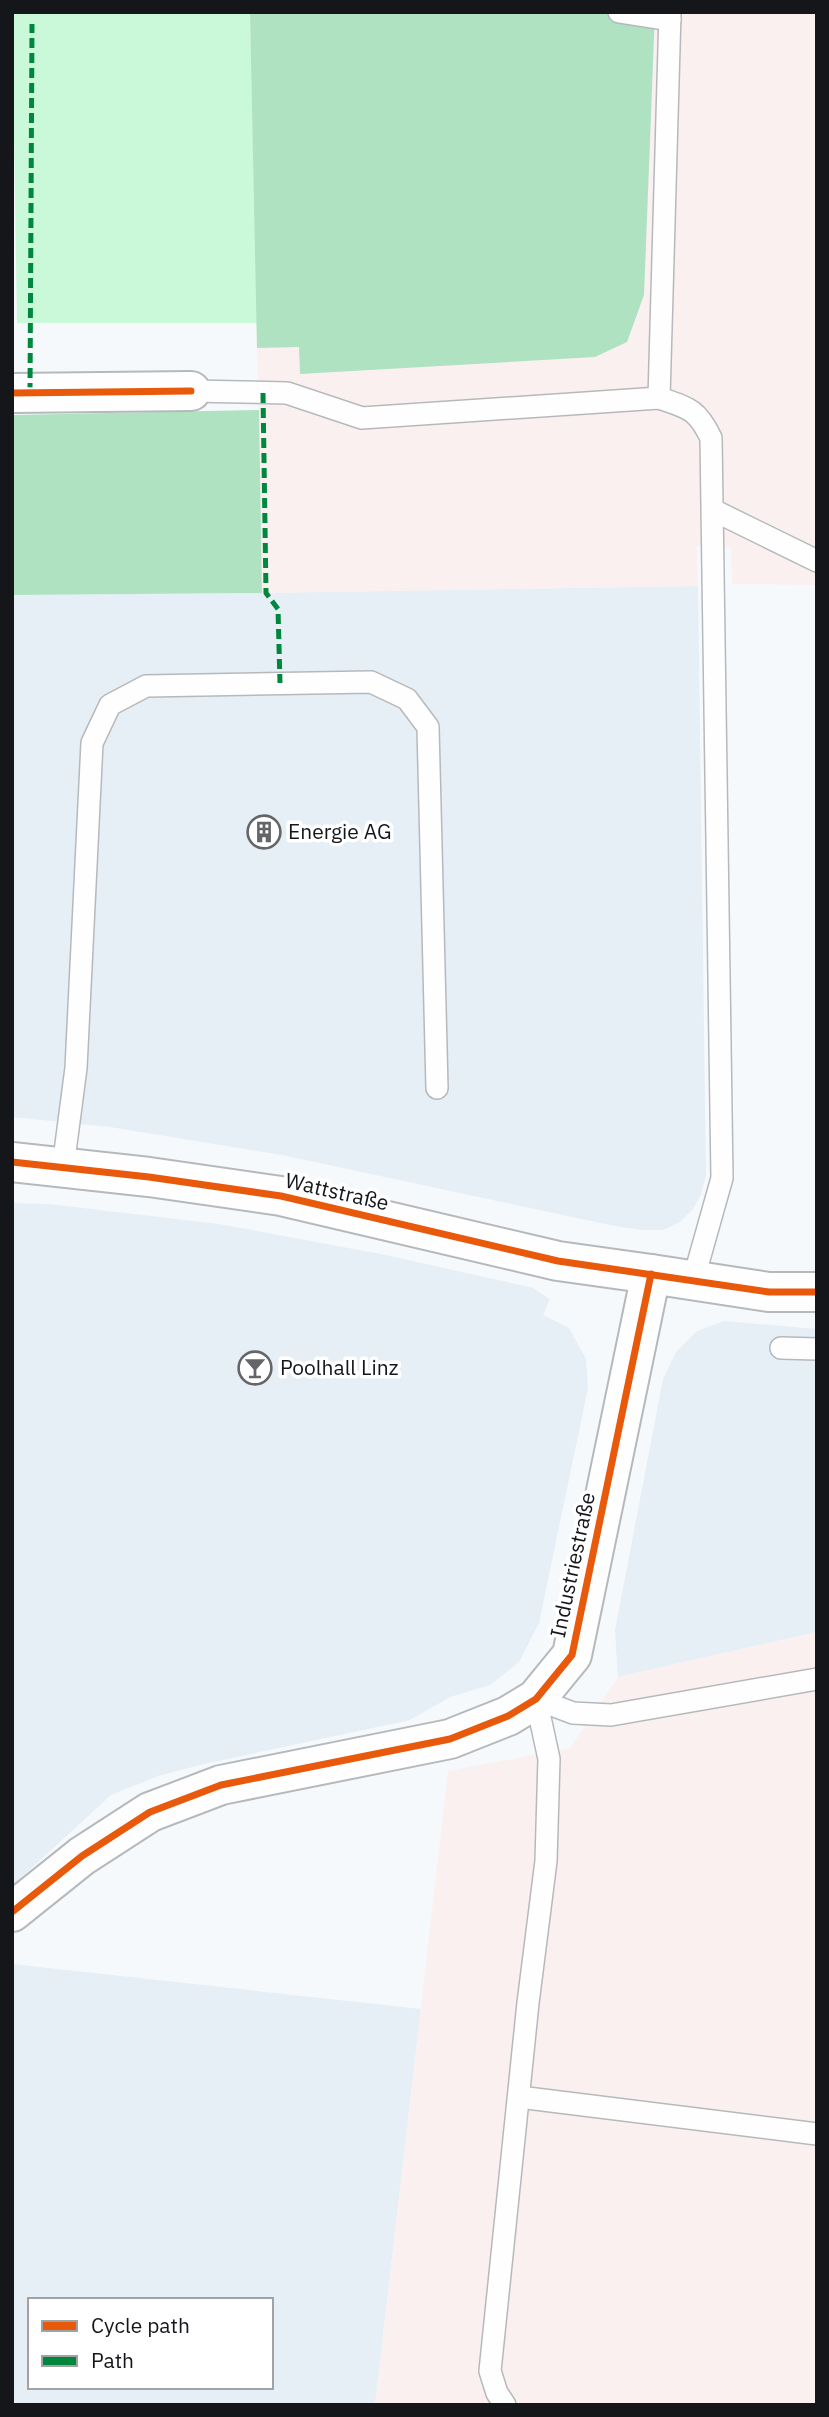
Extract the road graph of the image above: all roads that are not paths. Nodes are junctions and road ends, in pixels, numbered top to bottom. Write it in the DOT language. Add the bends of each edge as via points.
graph roads {
  1 [pos="620,12"];
  2 [pos="670,16"];
  3 [pos="191,391"];
  4 [pos="12,393"];
  5 [pos="659,398"];
  6 [pos="713,510"];
  7 [pos="817,561"];
  8 [pos="437,1088"];
  9 [pos="12,1162"];
  10 [pos="63,1167"];
  11 [pos="651,1275"];
  12 [pos="693,1281"];
  13 [pos="817,1292"];
  14 [pos="781,1348"];
  15 [pos="817,1349"];
  16 [pos="817,1679"];
  17 [pos="536,1699"];
  18 [pos="12,1912"];
  19 [pos="519,2097"];
  20 [pos="817,2134"];
  21 [pos="505,2405"];
  1 -- 2 [label="lane"];
  2 -- 5 [label="lane"];
  3 -- 4 [label="street"];
  3 -- 5 [label="lane" via="287,393 362,418"];
  5 -- 6 [label="lane" via="701,418 711,438"];
  6 -- 7 [label="lane"];
  6 -- 12 [label="lane" via="722,1178"];
  8 -- 10 [label="lane" via="428,727 407,699 371,682 146,686 110,705 92,743 76,1068"];
  9 -- 10 [label="street, Wattstraße"];
  10 -- 11 [label="street, Wattstraße" via="281,1196 558,1261"];
  11 -- 12 [label="street"];
  11 -- 17 [label="street, Industriestraße" via="572,1655"];
  12 -- 13 [label="street" via="769,1292"];
  14 -- 15 [label="lane"];
  16 -- 17 [label="lane" via="611,1715 573,1713"];
  17 -- 18 [label="street, Industriestraße" via="508,1716 450,1739 221,1785 150,1812 82,1856"];
  17 -- 19 [label="lane" via="549,1759 546,1861"];
  19 -- 20 [label="lane"];
  19 -- 21 [label="lane" via="490,2371"];
}
